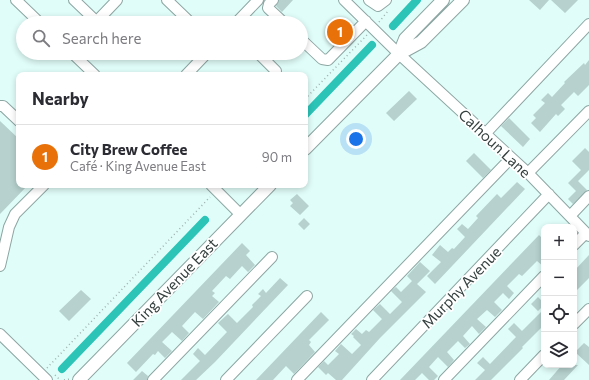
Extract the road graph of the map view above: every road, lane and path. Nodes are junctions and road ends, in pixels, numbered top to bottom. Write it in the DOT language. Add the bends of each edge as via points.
graph roads {
  1 [pos="16,0"];
  2 [pos="74,0"];
  3 [pos="117,0"];
  4 [pos="168,0"];
  5 [pos="258,0"];
  6 [pos="273,0"];
  7 [pos="344,0"];
  8 [pos="369,0"];
  9 [pos="443,0"];
  10 [pos="463,0"];
  11 [pos="387,5"];
  12 [pos="33,16"];
  13 [pos="90,16"];
  14 [pos="102,16"];
  15 [pos="184,16"];
  16 [pos="243,16"];
  17 [pos="277,16"];
  18 [pos="589,24"];
  19 [pos="370,25"];
  20 [pos="308,46"];
  21 [pos="399,54"];
  22 [pos="79,60"];
  23 [pos="200,60"];
  24 [pos="265,60"];
  25 [pos="276,71"];
  26 [pos="92,72"];
  27 [pos="189,72"];
  28 [pos="308,96"];
  29 [pos="0,106"];
  30 [pos="589,111"];
  31 [pos="16,118"];
  32 [pos="484,134"];
  33 [pos="308,146"];
  34 [pos="512,158"];
  35 [pos="528,173"];
  36 [pos="41,188"];
  37 [pos="214,188"];
  38 [pos="267,188"];
  39 [pos="549,194"];
  40 [pos="589,196"];
  41 [pos="241,214"];
  42 [pos="570,216"];
  43 [pos="588,234"];
  44 [pos="577,243"];
  45 [pos="272,257"];
  46 [pos="0,266"];
  47 [pos="541,279"];
  48 [pos="308,296"];
  49 [pos="589,309"];
  50 [pos="577,321"];
  51 [pos="2,341"];
  52 [pos="541,359"];
  53 [pos="75,379"];
  54 [pos="47,380"];
  55 [pos="60,380"];
  56 [pos="64,380"];
  57 [pos="153,380"];
  58 [pos="226,380"];
  59 [pos="297,380"];
  60 [pos="372,380"];
  61 [pos="444,380"];
  62 [pos="520,380"];
  1 -- 12 [label="street"];
  2 -- 13 [label="street"];
  3 -- 14 [label="street"];
  4 -- 15 [label="street"];
  5 -- 16 [label="street"];
  6 -- 17 [label="street" via="268,8"];
  7 -- 19 [label="street, Calhoun Lane"];
  8 -- 11 [label="street" via="378,6"];
  9 -- 21 [label="main road" via="405,39"];
  10 -- 21 [label="main road" via="421,42"];
  11 -- 19 [label="path"];
  18 -- 32 [label="street"];
  19 -- 20 [label="street" via="328,60 322,59"];
  19 -- 21 [label="street, Calhoun Lane"];
  19 -- 28 [label="path"];
  21 -- 32 [label="street, Calhoun Lane"];
  21 -- 33 [label="main road"];
  22 -- 26 [label="street"];
  23 -- 27 [label="street"];
  24 -- 25 [label="street"];
  29 -- 31 [label="street"];
  30 -- 35 [label="street"];
  32 -- 34 [label="street, Calhoun Lane"];
  34 -- 35 [label="street, Calhoun Lane"];
  34 -- 59 [label="street"];
  35 -- 39 [label="street, Calhoun Lane"];
  36 -- 46 [label="street" via="15,214 9,227"];
  37 -- 41 [label="street"];
  37 -- 55 [label="path" via="47,368"];
  38 -- 41 [label="main road, King Avenue East"];
  39 -- 42 [label="street, Calhoun Lane"];
  39 -- 60 [label="street, Murphy Avenue"];
  40 -- 42 [label="street"];
  41 -- 53 [label="main road, King Avenue East"];
  42 -- 43 [label="street, Calhoun Lane"];
  43 -- 44 [label="street"];
  45 -- 57 [label="street"];
  47 -- 61 [label="street"];
  48 -- 58 [label="street"];
  49 -- 50 [label="street"];
  51 -- 54 [label="street"];
  52 -- 62 [label="street"];
  53 -- 56 [label="path"];
}
